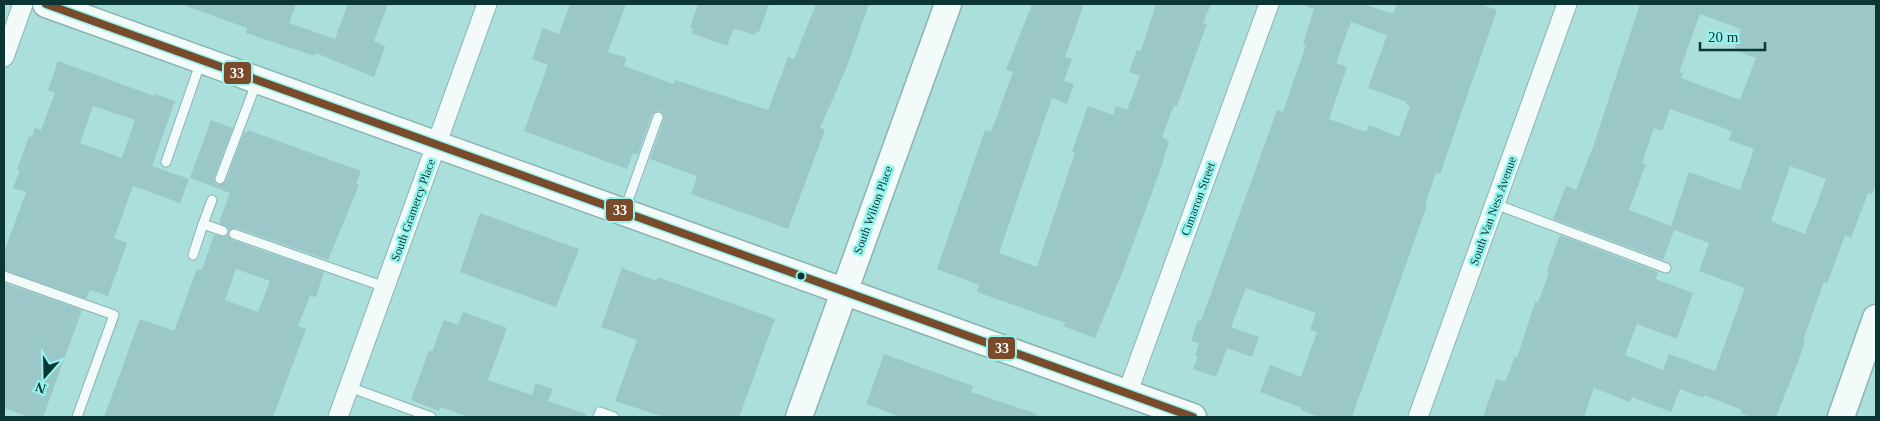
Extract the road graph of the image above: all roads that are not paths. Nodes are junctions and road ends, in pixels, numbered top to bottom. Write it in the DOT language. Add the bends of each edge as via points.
graph roads {
  1 [pos="23,4"];
  2 [pos="46,4"];
  3 [pos="487,4"];
  4 [pos="948,4"];
  5 [pos="1268,4"];
  6 [pos="1568,4"];
  7 [pos="4,57"];
  8 [pos="202,59"];
  9 [pos="258,79"];
  10 [pos="658,117"];
  11 [pos="437,144"];
  12 [pos="166,162"];
  13 [pos="220,179"];
  14 [pos="212,200"];
  15 [pos="1495,204"];
  16 [pos="624,212"];
  17 [pos="203,224"];
  18 [pos="223,231"];
  19 [pos="234,234"];
  20 [pos="193,255"];
  21 [pos="1666,268"];
  22 [pos="4,276"];
  23 [pos="386,286"];
  24 [pos="844,292"];
  25 [pos="1874,333"];
  26 [pos="349,387"];
  27 [pos="1128,394"];
  28 [pos="78,417"];
  29 [pos="338,417"];
  30 [pos="431,417"];
  31 [pos="598,417"];
  32 [pos="614,417"];
  33 [pos="799,417"];
  34 [pos="1193,417"];
  35 [pos="1418,417"];
  36 [pos="1841,417"];
  1 -- 7 [label="street"];
  2 -- 8 [label="main road"];
  3 -- 11 [label="street, South Gramercy Place"];
  4 -- 24 [label="main road, South Wilton Place"];
  5 -- 27 [label="street, Cimarron Street"];
  6 -- 15 [label="street, South Van Ness Avenue"];
  8 -- 9 [label="main road"];
  8 -- 12 [label="lane"];
  9 -- 11 [label="main road"];
  9 -- 13 [label="lane"];
  10 -- 16 [label="lane"];
  11 -- 16 [label="main road"];
  11 -- 23 [label="street, South Gramercy Place"];
  14 -- 17 [label="lane"];
  15 -- 21 [label="lane"];
  15 -- 35 [label="street, South Van Ness Avenue"];
  16 -- 24 [label="main road"];
  17 -- 18 [label="lane"];
  17 -- 20 [label="lane"];
  19 -- 23 [label="lane"];
  22 -- 28 [label="lane" via="114,314"];
  23 -- 26 [label="street, South Gramercy Place"];
  24 -- 27 [label="main road"];
  24 -- 33 [label="main road, South Wilton Place"];
  25 -- 36 [label="main road"];
  26 -- 29 [label="street, South Gramercy Place"];
  26 -- 30 [label="lane"];
  27 -- 34 [label="main road"];
  31 -- 32 [label="lane" via="600,412"];
}
